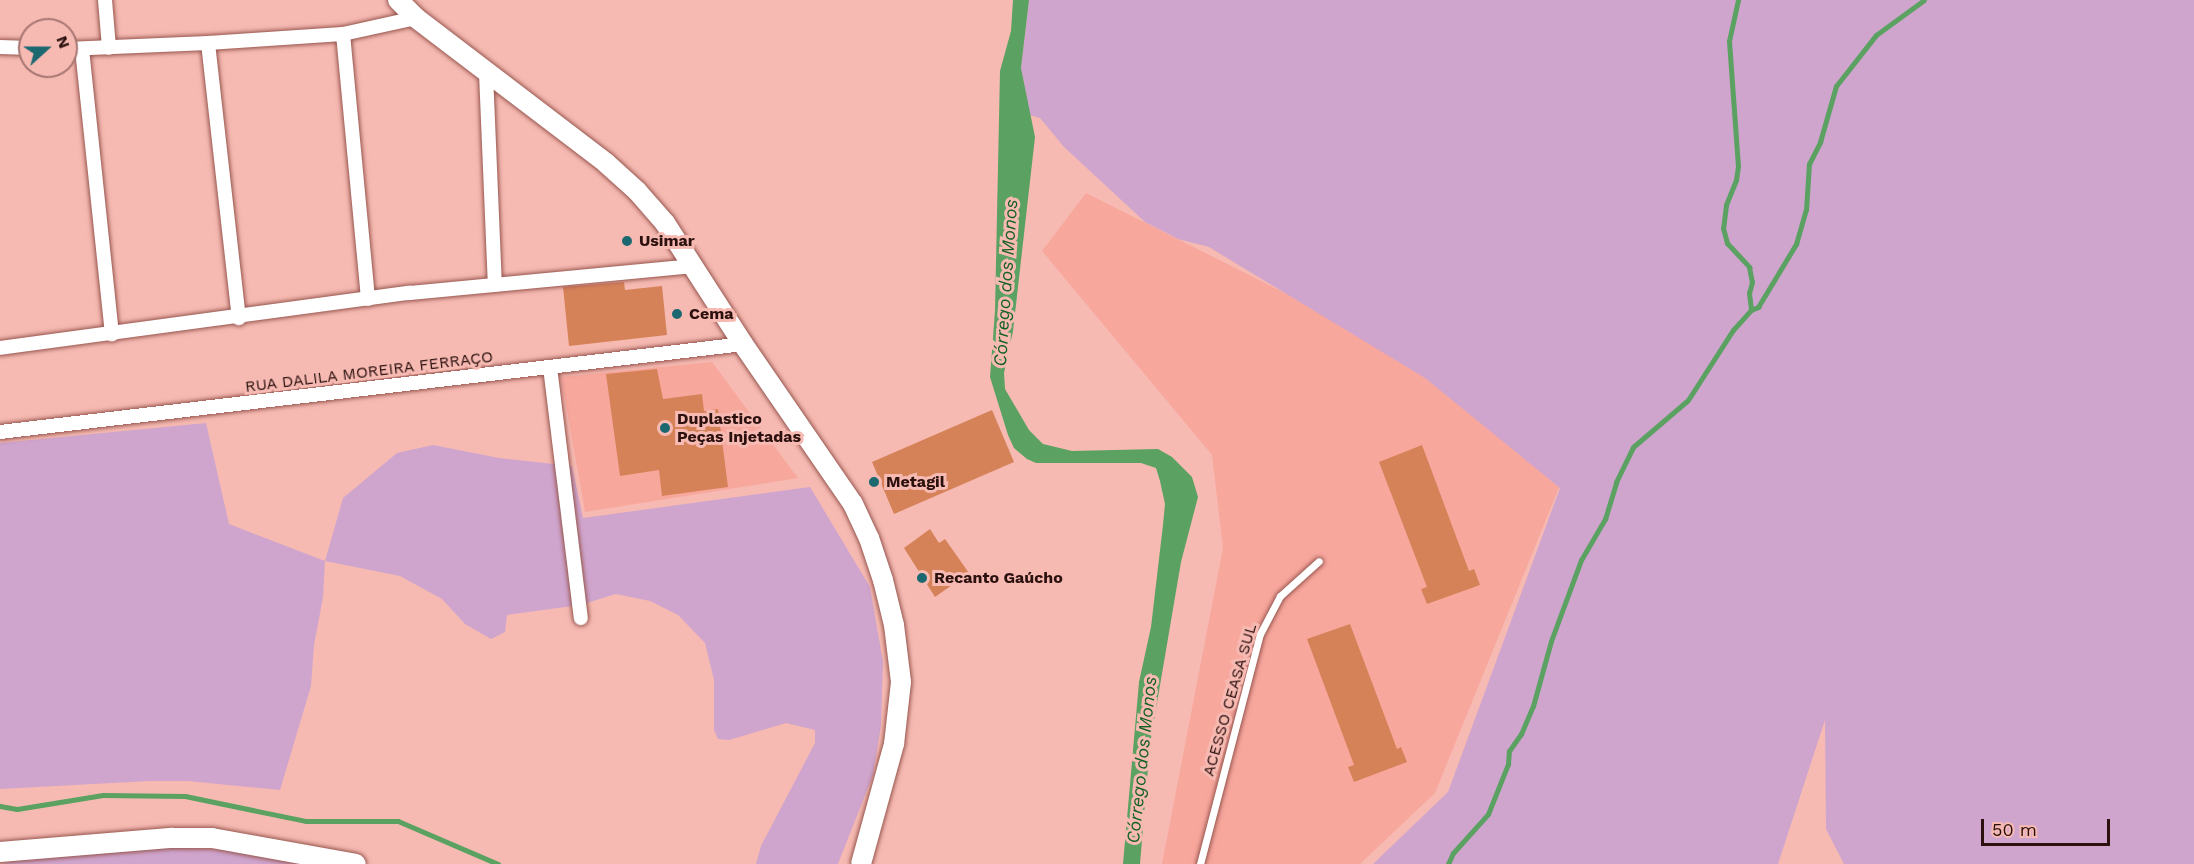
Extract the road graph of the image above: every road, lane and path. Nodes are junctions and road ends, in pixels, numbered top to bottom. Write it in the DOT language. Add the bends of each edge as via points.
graph roads {
  1 [pos="105,0"];
  2 [pos="398,0"];
  3 [pos="416,18"];
  4 [pos="343,34"];
  5 [pos="208,44"];
  6 [pos="0,47"];
  7 [pos="18,48"];
  8 [pos="109,48"];
  9 [pos="78,49"];
  10 [pos="82,49"];
  11 [pos="486,73"];
  12 [pos="695,266"];
  13 [pos="495,285"];
  14 [pos="368,299"];
  15 [pos="239,318"];
  16 [pos="111,334"];
  17 [pos="742,344"];
  18 [pos="0,348"];
  19 [pos="550,367"];
  20 [pos="0,432"];
  21 [pos="1319,561"];
  22 [pos="581,618"];
  23 [pos="0,852"];
  24 [pos="356,864"];
  25 [pos="861,864"];
  26 [pos="1200,864"];
  1 -- 8 [label="street"];
  2 -- 3 [label="main road"];
  3 -- 4 [label="street"];
  3 -- 11 [label="main road"];
  4 -- 5 [label="street"];
  4 -- 14 [label="street"];
  5 -- 8 [label="street"];
  5 -- 15 [label="street"];
  6 -- 7 [label="street"];
  8 -- 10 [label="street"];
  9 -- 10 [label="street"];
  10 -- 16 [label="street"];
  11 -- 12 [label="main road" via="637,191"];
  11 -- 13 [label="street"];
  12 -- 13 [label="street"];
  12 -- 17 [label="main road"];
  13 -- 14 [label="street"];
  14 -- 15 [label="street"];
  15 -- 16 [label="street"];
  16 -- 18 [label="street"];
  17 -- 19 [label="street, RUA DALILA MOREIRA FERRAÇO"];
  17 -- 25 [label="main road" via="852,504 869,537 894,625 902,682 894,744"];
  19 -- 20 [label="street, RUA DALILA MOREIRA FERRAÇO"];
  19 -- 22 [label="street"];
  21 -- 26 [label="lane, ACESSO CEASA SUL" via="1280,596 1260,634"];
  23 -- 24 [label="main road" via="212,838"];
}
